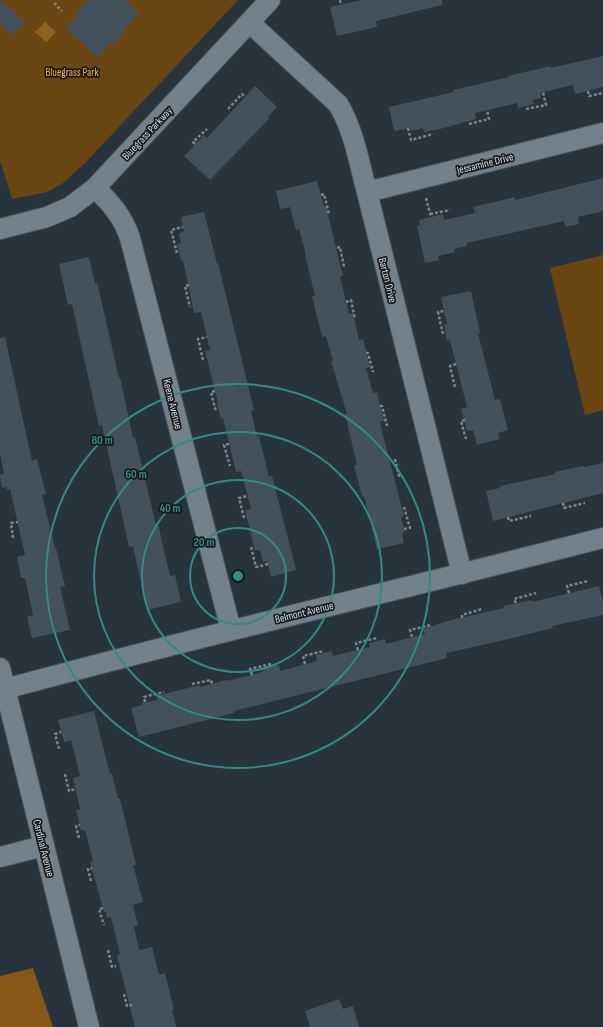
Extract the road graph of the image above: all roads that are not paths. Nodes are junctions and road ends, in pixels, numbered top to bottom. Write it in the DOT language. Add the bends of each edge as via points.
graph roads {
  1 [pos="270,0"];
  2 [pos="250,22"];
  3 [pos="603,134"];
  4 [pos="96,188"];
  5 [pos="367,192"];
  6 [pos="0,228"];
  7 [pos="603,538"];
  8 [pos="462,574"];
  9 [pos="231,630"];
  10 [pos="0,668"];
  11 [pos="5,690"];
  12 [pos="43,846"];
  13 [pos="0,857"];
  14 [pos="89,1027"];
  1 -- 2 [label="street, Bluegrass Parkway"];
  2 -- 4 [label="street, Bluegrass Parkway"];
  2 -- 5 [label="street, Barton Drive" via="338,104 350,129"];
  3 -- 5 [label="street, Jessamine Drive"];
  4 -- 6 [label="street, Bluegrass Parkway" via="70,207 47,217"];
  4 -- 9 [label="street, Keene Avenue" via="118,212 130,238"];
  5 -- 8 [label="street, Barton Drive"];
  7 -- 8 [label="street, Belmont Avenue"];
  8 -- 9 [label="street, Belmont Avenue"];
  9 -- 11 [label="street, Belmont Avenue"];
  10 -- 11 [label="street, Cardinal Avenue"];
  11 -- 12 [label="street, Cardinal Avenue"];
  12 -- 13 [label="street"];
  12 -- 14 [label="street, Cardinal Avenue"];
}
